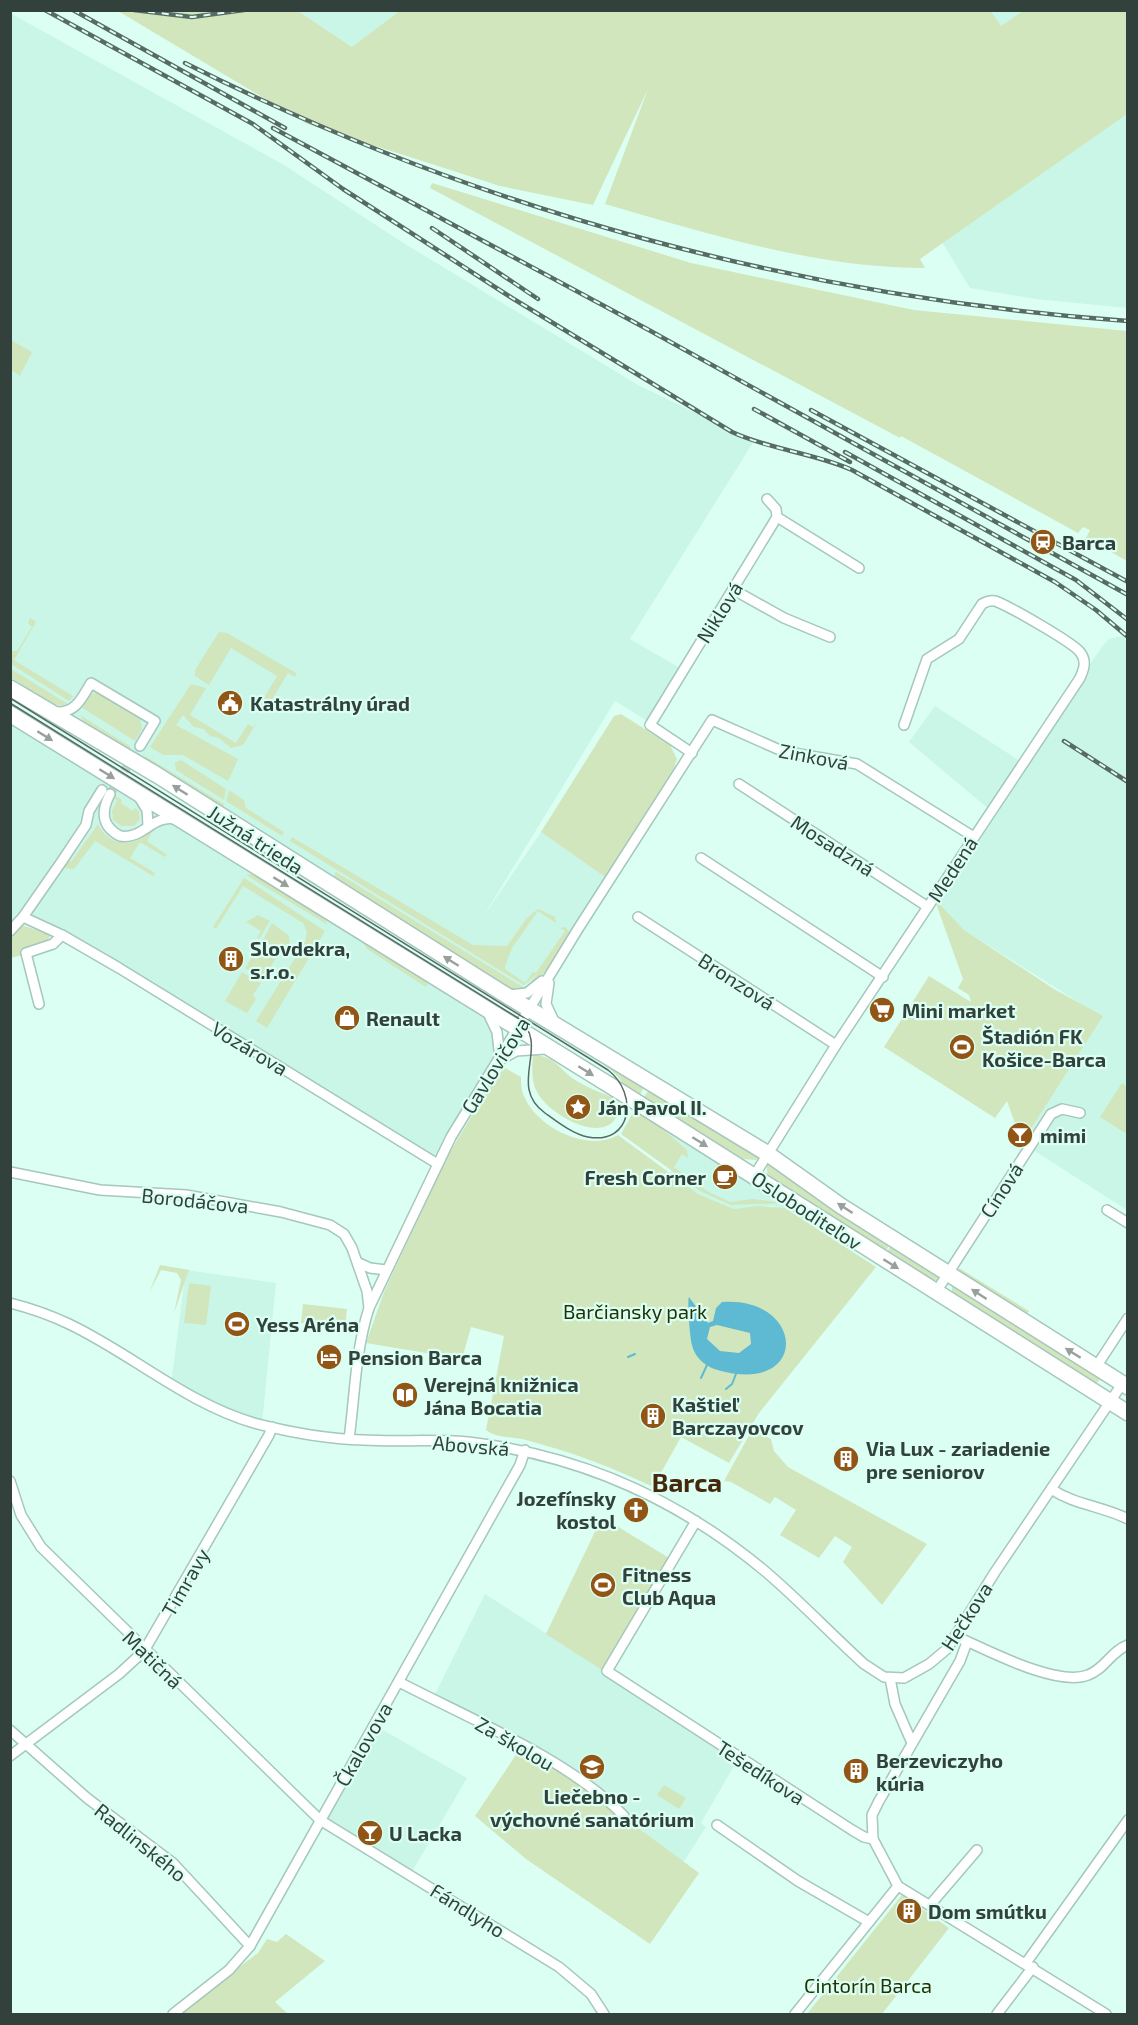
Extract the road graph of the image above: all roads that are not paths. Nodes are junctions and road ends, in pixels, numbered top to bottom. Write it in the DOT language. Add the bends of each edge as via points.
graph roads {
  1 [pos="767,499"];
  2 [pos="777,517"];
  3 [pos="859,568"];
  4 [pos="734,590"];
  5 [pos="830,637"];
  6 [pos="10,687"];
  7 [pos="76,707"];
  8 [pos="45,709"];
  9 [pos="10,714"];
  10 [pos="712,720"];
  11 [pos="904,726"];
  12 [pos="93,738"];
  13 [pos="140,746"];
  14 [pos="692,753"];
  15 [pos="739,784"];
  16 [pos="134,791"];
  17 [pos="180,820"];
  18 [pos="148,825"];
  19 [pos="974,837"];
  20 [pos="701,858"];
  21 [pos="928,907"];
  22 [pos="23,917"];
  23 [pos="638,917"];
  24 [pos="10,931"];
  25 [pos="62,935"];
  26 [pos="551,974"];
  27 [pos="883,976"];
  28 [pos="501,992"];
  29 [pos="39,1004"];
  30 [pos="485,1008"];
  31 [pos="530,1009"];
  32 [pos="557,1025"];
  33 [pos="518,1029"];
  34 [pos="836,1045"];
  35 [pos="551,1049"];
  36 [pos="500,1060"];
  37 [pos="1080,1113"];
  38 [pos="768,1154"];
  39 [pos="436,1163"];
  40 [pos="10,1172"];
  41 [pos="754,1176"];
  42 [pos="1107,1210"];
  43 [pos="1128,1223"];
  44 [pos="359,1263"];
  45 [pos="386,1270"];
  46 [pos="948,1274"];
  47 [pos="936,1292"];
  48 [pos="10,1303"];
  49 [pos="369,1308"];
  50 [pos="1128,1318"];
  51 [pos="1096,1367"];
  52 [pos="1125,1386"];
  53 [pos="1110,1402"];
  54 [pos="1128,1413"];
  55 [pos="272,1427"];
  56 [pos="349,1439"];
  57 [pos="525,1450"];
  58 [pos="10,1481"];
  59 [pos="1051,1489"];
  60 [pos="1128,1519"];
  61 [pos="696,1521"];
  62 [pos="957,1637"];
  63 [pos="967,1642"];
  64 [pos="1128,1645"];
  65 [pos="144,1651"];
  66 [pos="890,1678"];
  67 [pos="399,1682"];
  68 [pos="10,1730"];
  69 [pos="912,1743"];
  70 [pos="26,1744"];
  71 [pos="10,1756"];
  72 [pos="624,1816"];
  73 [pos="320,1820"];
  74 [pos="1128,1820"];
  75 [pos="717,1825"];
  76 [pos="873,1839"];
  77 [pos="977,1850"];
  78 [pos="898,1886"];
  79 [pos="930,1905"];
  80 [pos="869,1922"];
  81 [pos="250,1946"];
  82 [pos="1029,1965"];
  83 [pos="173,2014"];
  84 [pos="604,2014"];
  85 [pos="795,2014"];
  86 [pos="997,2014"];
  87 [pos="1106,2014"];
  1 -- 2 [label="street" via="776,509"];
  2 -- 3 [label="street"];
  2 -- 4 [label="street, Niklová"];
  4 -- 5 [label="street" via="784,618"];
  4 -- 14 [label="street, Niklová" via="650,725"];
  6 -- 8 [label="main road, Južná trieda"];
  7 -- 8 [label="street" via="62,712"];
  7 -- 12 [label="street" via="77,718"];
  7 -- 13 [label="street" via="91,683 155,721"];
  8 -- 12 [label="main road, Južná trieda"];
  9 -- 16 [label="main road, Južná trieda, one-way"];
  10 -- 14 [label="street, Gavlovičova"];
  10 -- 19 [label="street, Zinková" via="782,751 867,768"];
  11 -- 19 [label="street, Medená" via="927,659 959,639 987,601 995,601 1081,653 1084,669"];
  28 -- 12 [label="main road, Južná trieda, one-way"];
  14 -- 26 [label="street, Gavlovičova"];
  15 -- 21 [label="street, Mosadzná"];
  16 -- 17 [label="main road, Južná trieda"];
  16 -- 18 [label="street" via="147,810"];
  17 -- 18 [label="street" via="164,818"];
  17 -- 30 [label="main road, Južná trieda, one-way"];
  18 -- 22 [label="street" via="143,832 129,837 110,830 103,813 106,792 89,811 86,825"];
  19 -- 21 [label="street, Medená"];
  20 -- 27 [label="street"];
  21 -- 27 [label="street, Medená"];
  22 -- 24 [label="street"];
  22 -- 25 [label="street, Vozárova"];
  23 -- 34 [label="street, Bronzová"];
  25 -- 29 [label="street" via="53,944 26,953"];
  25 -- 39 [label="street, Vozárova"];
  26 -- 28 [label="street" via="523,994"];
  26 -- 31 [label="street, Gavlovičova"];
  26 -- 32 [label="street" via="546,1004"];
  27 -- 34 [label="street, Medená"];
  28 -- 31 [label="main road, Osloboditeľov"];
  30 -- 33 [label="main road, Osloboditeľov"];
  30 -- 36 [label="street" via="496,1028"];
  31 -- 32 [label="main road, Osloboditeľov"];
  31 -- 33 [label="street, Gavlovičova"];
  32 -- 38 [label="main road, Osloboditeľov"];
  33 -- 35 [label="main road, Osloboditeľov"];
  33 -- 36 [label="street, Gavlovičova"];
  34 -- 38 [label="street, Medená"];
  35 -- 36 [label="street" via="524,1049"];
  35 -- 41 [label="main road, Osloboditeľov, one-way"];
  36 -- 39 [label="street, Gavlovičova"];
  37 -- 46 [label="street, Cínová" via="1062,1109 1051,1114"];
  38 -- 41 [label="street, Medená"];
  46 -- 38 [label="main road, Osloboditeľov, one-way"];
  39 -- 45 [label="street, Gavlovičova"];
  40 -- 44 [label="street, Borodáčova" via="100,1190 186,1195 312,1218 337,1228"];
  41 -- 47 [label="main road, Osloboditeľov, one-way"];
  42 -- 43 [label="street"];
  44 -- 45 [label="street"];
  44 -- 49 [label="street, Borodáčova"];
  45 -- 49 [label="street, Gavlovičova"];
  46 -- 47 [label="street, Cínová"];
  51 -- 46 [label="main road, Osloboditeľov, one-way"];
  47 -- 53 [label="main road, Osloboditeľov"];
  48 -- 55 [label="street, Abovská" via="71,1324 171,1384 228,1413"];
  49 -- 56 [label="street, Gavlovičova" via="358,1350"];
  50 -- 51 [label="street"];
  51 -- 52 [label="main road, Osloboditeľov"];
  52 -- 53 [label="street, Hečkova"];
  53 -- 54 [label="main road, Osloboditeľov"];
  53 -- 59 [label="street, Hečkova"];
  55 -- 56 [label="street, Abovská"];
  55 -- 65 [label="street, Timravy"];
  56 -- 57 [label="street, Abovská" via="452,1441"];
  57 -- 61 [label="street, Abovská" via="630,1484"];
  57 -- 67 [label="street, Čkalovova"];
  58 -- 65 [label="street, Matičná" via="21,1515 41,1547"];
  59 -- 60 [label="street" via="1071,1502 1102,1508"];
  59 -- 62 [label="street, Hečkova"];
  61 -- 66 [label="street, Abovská" via="767,1572 864,1664"];
  61 -- 76 [label="street, Tešedíkova" via="607,1671 864,1838"];
  62 -- 63 [label="street"];
  62 -- 66 [label="street, Hečkova" via="939,1657 917,1672 904,1678"];
  63 -- 64 [label="street" via="1051,1674 1077,1678 1094,1673 1115,1651"];
  63 -- 69 [label="street"];
  65 -- 70 [label="street, Timravy"];
  65 -- 73 [label="street, Matičná"];
  66 -- 69 [label="street" via="895,1704"];
  67 -- 72 [label="street, Za školou" via="536,1753"];
  67 -- 73 [label="street, Čkalovova"];
  68 -- 70 [label="street, Radlinského"];
  69 -- 76 [label="street" via="872,1815"];
  70 -- 71 [label="street, Timravy"];
  70 -- 81 [label="street, Radlinského" via="87,1798 173,1863"];
  73 -- 81 [label="street, Čkalovova"];
  73 -- 84 [label="street, Fándlyho" via="559,1967 591,1994"];
  74 -- 82 [label="street"];
  75 -- 80 [label="street" via="798,1881"];
  76 -- 78 [label="street"];
  77 -- 79 [label="street"];
  78 -- 79 [label="street"];
  78 -- 80 [label="street"];
  79 -- 82 [label="street"];
  80 -- 85 [label="street"];
  81 -- 83 [label="street, Čkalovova" via="229,1970"];
  82 -- 86 [label="street"];
  82 -- 87 [label="street"];
}
